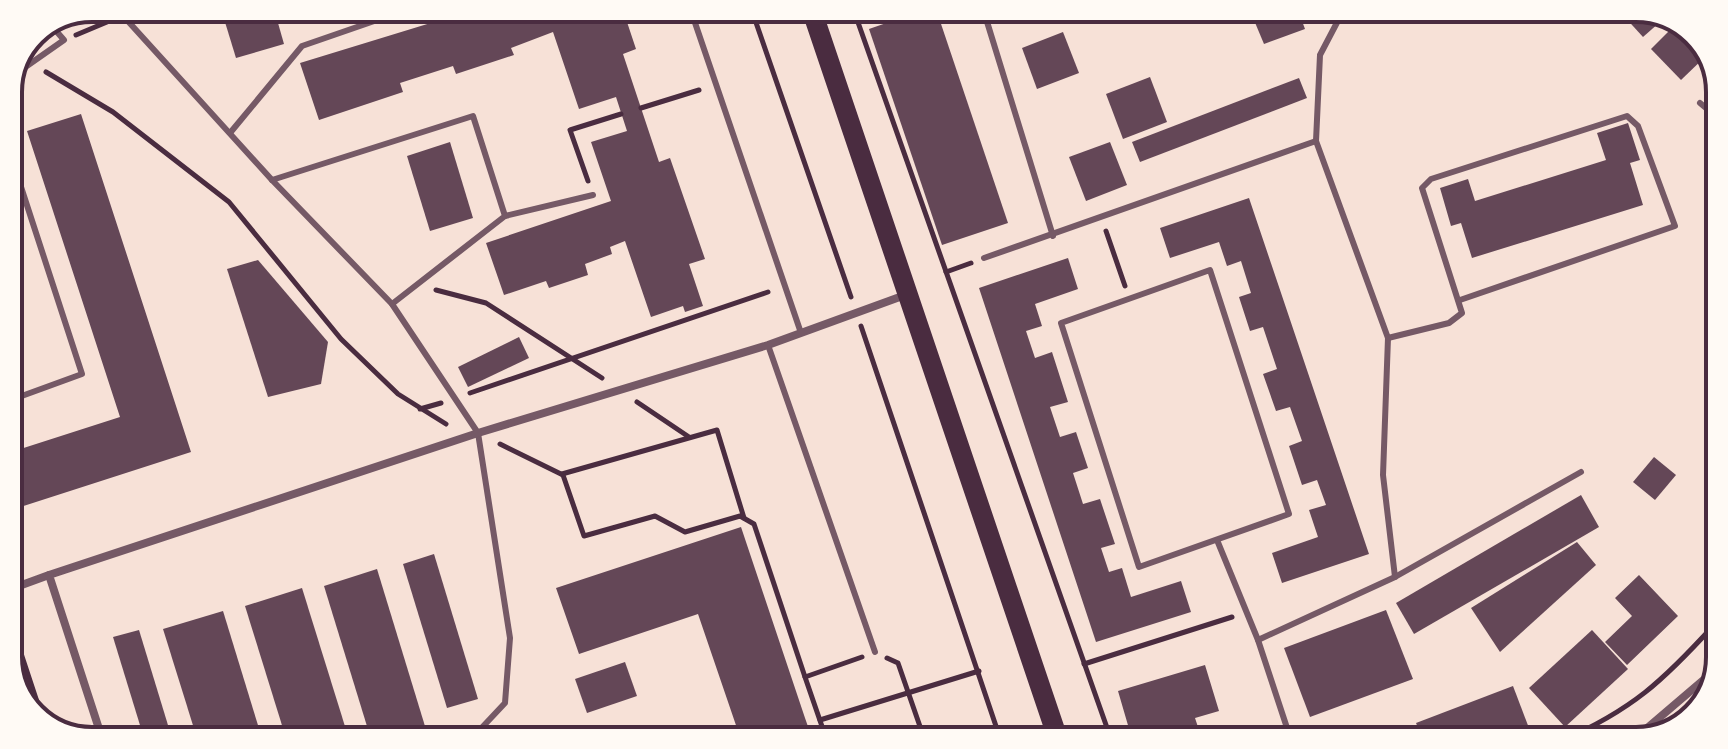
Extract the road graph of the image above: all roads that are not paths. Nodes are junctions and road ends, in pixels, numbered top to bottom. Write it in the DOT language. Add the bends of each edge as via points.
graph roads {
  1 [pos="128,22"];
  2 [pos="371,22"];
  3 [pos="695,22"];
  4 [pos="816,22"];
  5 [pos="987,22"];
  6 [pos="1337,22"];
  7 [pos="57,32"];
  8 [pos="27,66"];
  9 [pos="1700,103"];
  10 [pos="1706,108"];
  11 [pos="230,133"];
  12 [pos="1316,141"];
  13 [pos="272,180"];
  14 [pos="22,190"];
  15 [pos="593,195"];
  16 [pos="505,216"];
  17 [pos="1053,236"];
  18 [pos="984,258"];
  19 [pos="909,294"];
  20 [pos="1460,300"];
  21 [pos="392,304"];
  22 [pos="801,333"];
  23 [pos="1388,338"];
  24 [pos="768,345"];
  25 [pos="22,396"];
  26 [pos="478,433"];
  27 [pos="1581,472"];
  28 [pos="1217,540"];
  29 [pos="49,575"];
  30 [pos="1395,577"];
  31 [pos="22,585"];
  32 [pos="1258,640"];
  33 [pos="875,652"];
  34 [pos="1701,682"];
  35 [pos="1650,725"];
  36 [pos="98,727"];
  37 [pos="482,727"];
  38 [pos="1054,727"];
  39 [pos="1287,727"];
  1 -- 11 [label="lane"];
  2 -- 11 [label="lane" via="302,46"];
  3 -- 22 [label="lane"];
  4 -- 19 [label="main road"];
  5 -- 17 [label="lane"];
  6 -- 12 [label="lane" via="1320,55"];
  7 -- 8 [label="lane" via="64,40"];
  9 -- 10 [label="lane"];
  11 -- 13 [label="lane"];
  12 -- 17 [label="lane"];
  12 -- 23 [label="lane"];
  13 -- 16 [label="lane" via="473,116"];
  13 -- 21 [label="lane"];
  14 -- 25 [label="lane" via="82,374"];
  15 -- 16 [label="lane"];
  16 -- 21 [label="lane"];
  17 -- 18 [label="lane"];
  19 -- 22 [label="street"];
  19 -- 38 [label="main road"];
  20 -- 20 [label="lane" via="1422,188 1431,179 1627,116 1638,126 1675,226"];
  20 -- 23 [label="lane" via="1462,313 1449,323"];
  21 -- 26 [label="lane"];
  22 -- 24 [label="street"];
  23 -- 30 [label="lane" via="1383,475"];
  24 -- 26 [label="street"];
  24 -- 33 [label="lane"];
  26 -- 29 [label="street"];
  26 -- 37 [label="lane" via="510,638 505,703"];
  27 -- 30 [label="lane"];
  28 -- 28 [label="lane" via="1139,567 1061,323 1210,270 1289,514"];
  28 -- 32 [label="lane"];
  29 -- 31 [label="street"];
  29 -- 36 [label="street"];
  30 -- 32 [label="lane"];
  32 -- 39 [label="lane"];
  34 -- 35 [label="street"];
}
